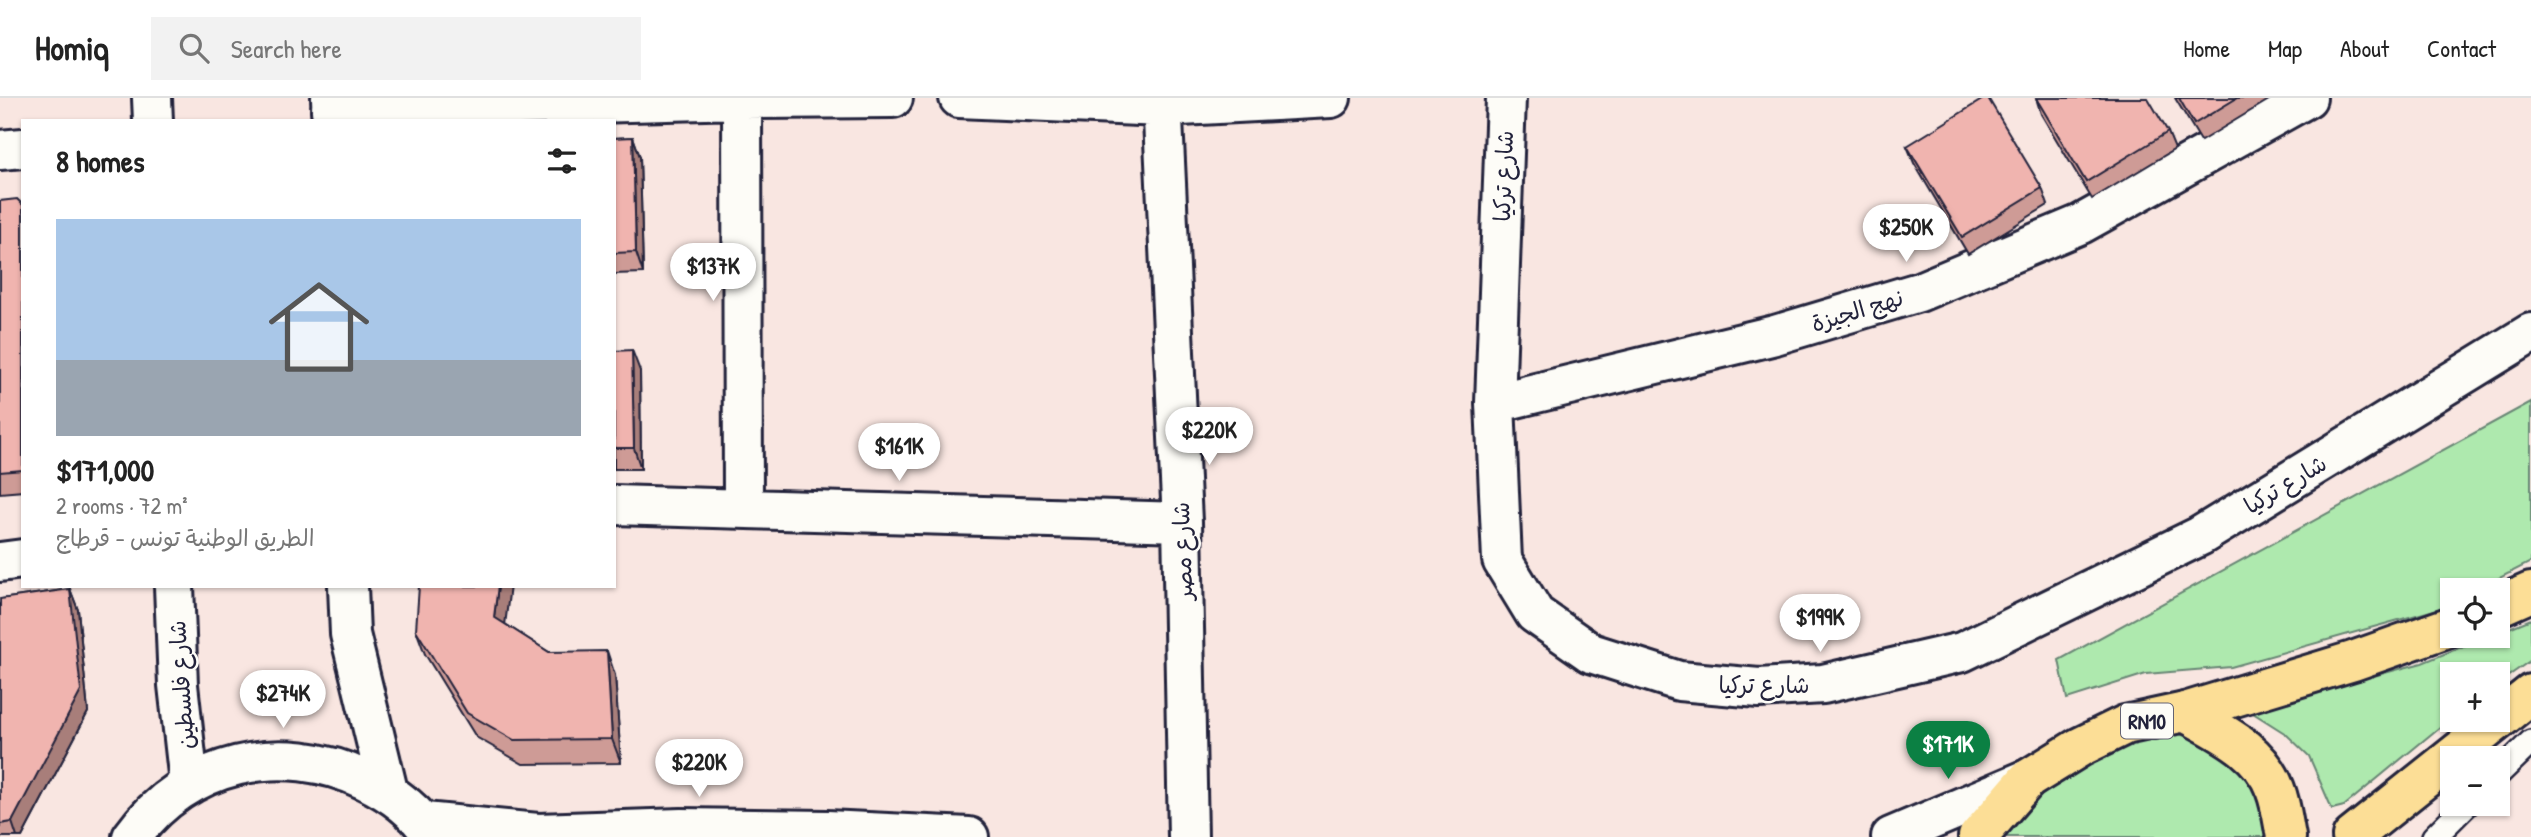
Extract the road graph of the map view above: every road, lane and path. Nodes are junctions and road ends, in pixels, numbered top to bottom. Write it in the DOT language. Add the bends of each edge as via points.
graph roads {
  1 [pos="152,98"];
  2 [pos="893,98"];
  3 [pos="959,98"];
  4 [pos="1331,98"];
  5 [pos="1506,98"];
  6 [pos="2307,98"];
  7 [pos="743,99"];
  8 [pos="1162,103"];
  9 [pos="331,110"];
  10 [pos="153,119"];
  11 [pos="21,148"];
  12 [pos="0,150"];
  13 [pos="2531,333"];
  14 [pos="1495,403"];
  15 [pos="616,505"];
  16 [pos="743,507"];
  17 [pos="1182,522"];
  18 [pos="21,559"];
  19 [pos="0,562"];
  20 [pos="174,588"];
  21 [pos="348,588"];
  22 [pos="2531,592"];
  23 [pos="2510,601"];
  24 [pos="2440,630"];
  25 [pos="2531,694"];
  26 [pos="2185,712"];
  27 [pos="2531,742"];
  28 [pos="2510,762"];
  29 [pos="2028,779"];
  30 [pos="189,783"];
  31 [pos="388,791"];
  32 [pos="2455,816"];
  33 [pos="428,829"];
  34 [pos="132,837"];
  35 [pos="969,837"];
  36 [pos="1188,837"];
  37 [pos="1891,837"];
  38 [pos="1978,837"];
  39 [pos="2286,837"];
  40 [pos="2352,837"];
  41 [pos="2434,837"];
  1 -- 10 [label="street"];
  2 -- 7 [label="street"];
  3 -- 8 [label="street"];
  4 -- 8 [label="street"];
  5 -- 14 [label="street, شارع تركيا"];
  6 -- 14 [label="street, نهج الجيزة" via="2081,224 1919,292 1775,335"];
  7 -- 9 [label="street"];
  7 -- 16 [label="street"];
  8 -- 17 [label="street, شارع مصر"];
  11 -- 12 [label="street"];
  13 -- 14 [label="street, شارع تركيا" via="2200,536 1962,653 1823,684 1759,688 1679,681 1591,653 1535,614 1502,560"];
  15 -- 16 [label="street"];
  16 -- 17 [label="street"];
  17 -- 36 [label="street, شارع مصر"];
  18 -- 19 [label="street"];
  20 -- 30 [label="street, شارع فلسطين"];
  21 -- 31 [label="street" via="350,634"];
  22 -- 23 [label="main road"];
  24 -- 26 [label="main road, RN10"];
  25 -- 40 [label="main road"];
  26 -- 29 [label="main road, RN10" via="2125,725"];
  26 -- 39 [label="main road, RN10" via="2252,753 2275,789"];
  27 -- 28 [label="lane"];
  29 -- 37 [label="street"];
  29 -- 38 [label="main road, RN10"];
  30 -- 31 [label="street" via="237,764 289,759 341,768"];
  30 -- 34 [label="street" via="146,816"];
  31 -- 33 [label="street"];
  32 -- 41 [label="lane"];
  33 -- 35 [label="street" via="538,834 694,828"];
}
